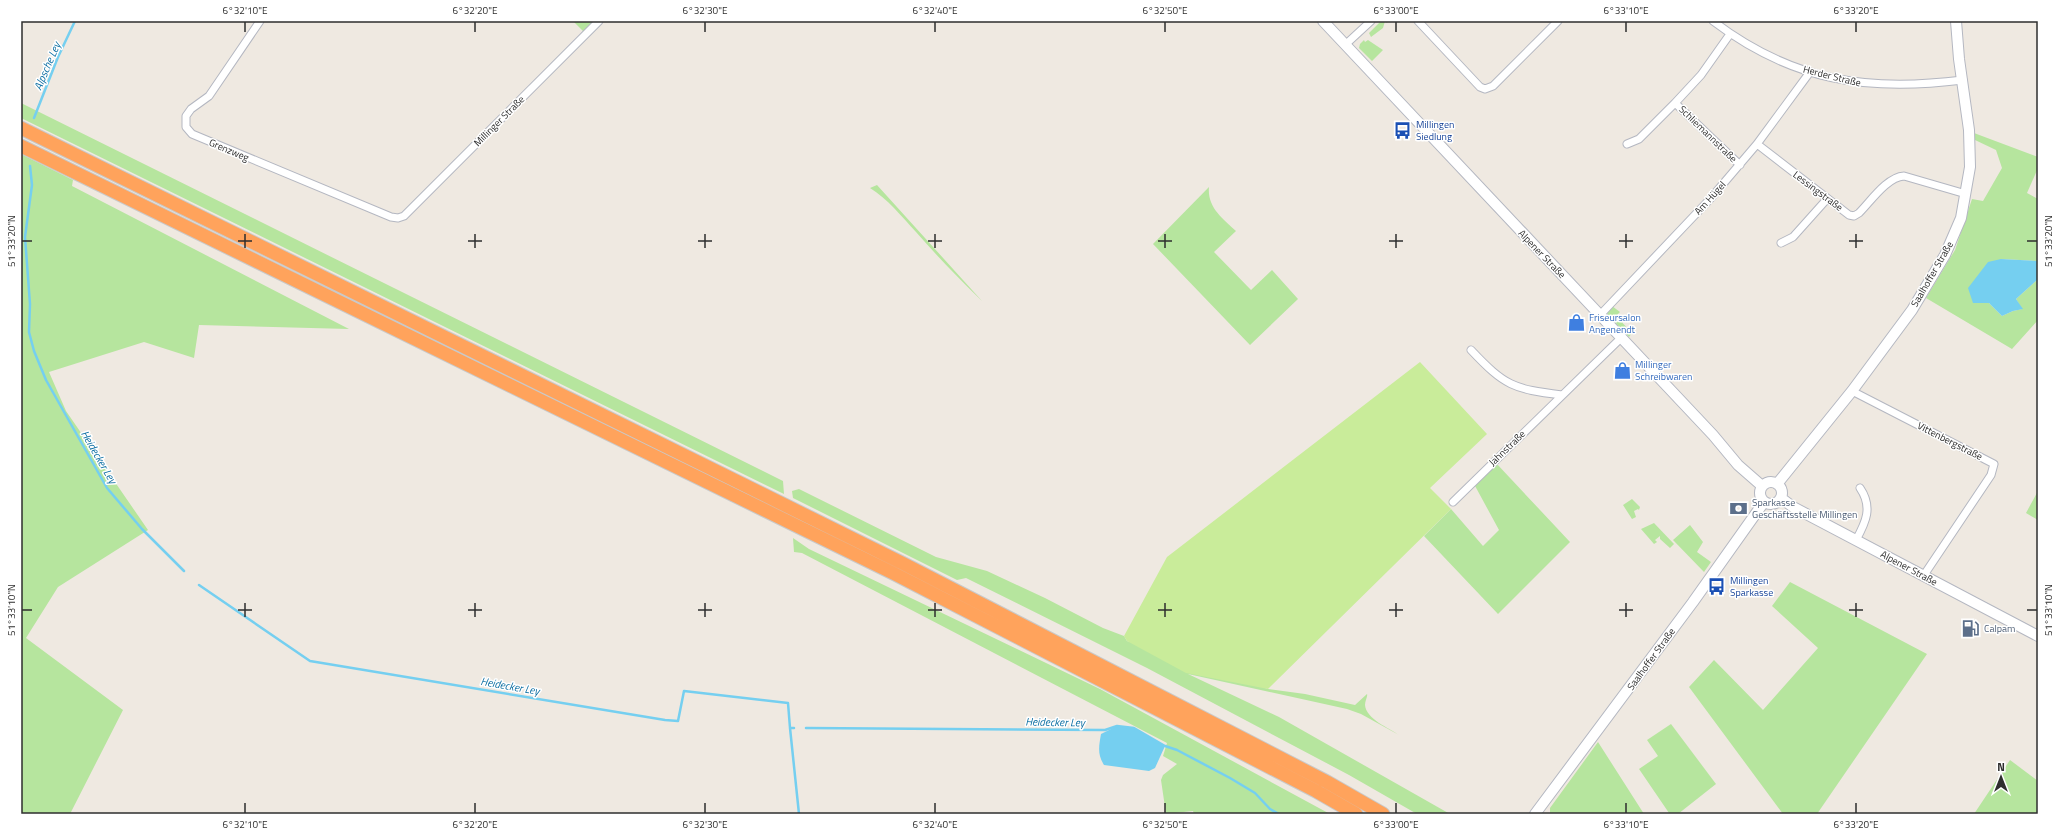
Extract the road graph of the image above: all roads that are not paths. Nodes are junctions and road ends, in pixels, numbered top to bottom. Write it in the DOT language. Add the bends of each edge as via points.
graph roads {
  1 [pos="260,21"];
  2 [pos="599,21"];
  3 [pos="1323,21"];
  4 [pos="1371,21"];
  5 [pos="1418,21"];
  6 [pos="1558,21"];
  7 [pos="1712,21"];
  8 [pos="1956,21"];
  9 [pos="1730,34"];
  10 [pos="1345,45"];
  11 [pos="1810,72"];
  12 [pos="1963,80"];
  13 [pos="1675,103"];
  14 [pos="21,128"];
  15 [pos="1627,144"];
  16 [pos="1757,144"];
  17 [pos="21,146"];
  18 [pos="1740,165"];
  19 [pos="1966,194"];
  20 [pos="1827,199"];
  21 [pos="398,218"];
  22 [pos="1781,243"];
  23 [pos="1600,315"];
  24 [pos="1620,338"];
  25 [pos="1471,350"];
  26 [pos="1852,391"];
  27 [pos="1562,395"];
  28 [pos="1777,484"];
  29 [pos="1762,486"];
  30 [pos="1860,488"];
  31 [pos="1781,498"];
  32 [pos="1453,502"];
  33 [pos="1764,502"];
  34 [pos="1856,540"];
  35 [pos="1924,575"];
  36 [pos="2038,636"];
  37 [pos="1356,814"];
  38 [pos="1383,814"];
  39 [pos="1535,814"];
  1 -- 21 [label="street, Grenzweg" via="209,96 191,109 186,116 186,127 192,134"];
  2 -- 21 [label="street, Millinger Straße" via="404,216"];
  3 -- 10 [label="street, Alpener Straße"];
  4 -- 10 [label="street"];
  5 -- 6 [label="street" via="1480,87 1486,89 1493,86"];
  7 -- 9 [label="street, Herder Straße"];
  8 -- 12 [label="street, Saalhoffer Straße"];
  9 -- 11 [label="street, Herder Straße" via="1772,58"];
  9 -- 13 [label="street, Schliemannstraße" via="1701,75"];
  10 -- 23 [label="street, Alpener Straße"];
  11 -- 12 [label="street, Herder Straße" via="1861,84 1896,86"];
  11 -- 16 [label="street, Am Hügel"];
  12 -- 19 [label="street, Saalhoffer Straße" via="1970,167"];
  13 -- 15 [label="street, Schliemannstraße" via="1639,139"];
  13 -- 18 [label="street, Schliemannstraße"];
  14 -- 38 [label="highway" via="902,563 1320,778"];
  16 -- 18 [label="street, Am Hügel"];
  16 -- 20 [label="street, Lessingstraße"];
  17 -- 37 [label="highway" via="893,573"];
  18 -- 23 [label="street, Am Hügel"];
  19 -- 20 [label="street, Lessingstraße" via="1904,176 1892,180 1854,216"];
  19 -- 26 [label="street, Saalhoffer Straße" via="1962,218 1945,255 1912,310"];
  20 -- 22 [label="street" via="1793,237"];
  23 -- 24 [label="street, Alpener Straße"];
  24 -- 27 [label="street, Jahnstraße"];
  24 -- 29 [label="street, Alpener Straße" via="1713,435 1738,465"];
  25 -- 27 [label="street" via="1491,371 1509,384"];
  26 -- 28 [label="street, Saalhoffer Straße"];
  26 -- 35 [label="street, Vittenbergstraße" via="1994,464 1991,475"];
  27 -- 32 [label="street, Jahnstraße"];
  28 -- 29 [label="street" via="1767,482"];
  28 -- 31 [label="street" via="1782,492"];
  29 -- 33 [label="street" via="1760,493"];
  30 -- 34 [label="street" via="1868,509 1865,523"];
  31 -- 33 [label="street" via="1775,503"];
  31 -- 34 [label="street, Alpener Straße" via="1792,507"];
  33 -- 39 [label="street, Saalhoffer Straße" via="1689,608"];
  34 -- 35 [label="street, Alpener Straße"];
  35 -- 36 [label="street, Alpener Straße"];
}
